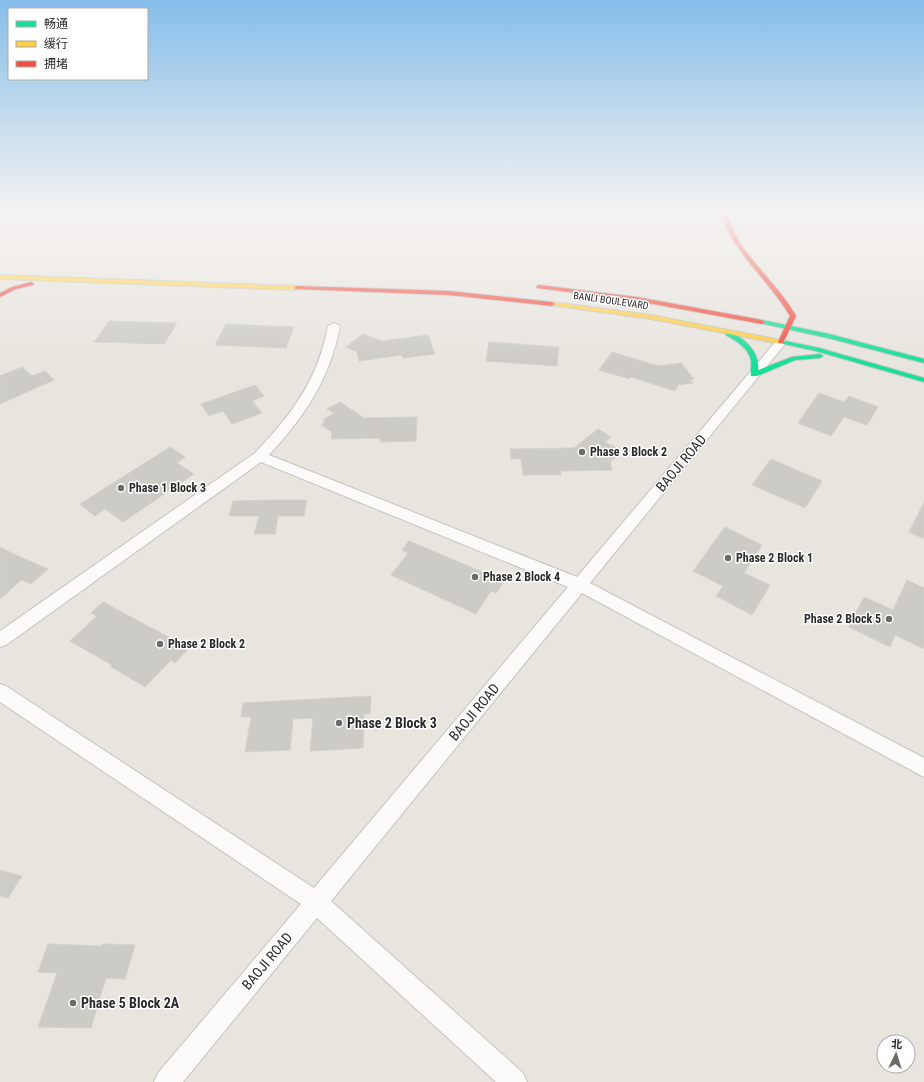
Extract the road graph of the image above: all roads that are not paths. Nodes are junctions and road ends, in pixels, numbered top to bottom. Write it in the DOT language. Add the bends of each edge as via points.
graph roads {
  1 [pos="742,262"];
  2 [pos="752,262"];
  3 [pos="0,271"];
  4 [pos="4,278"];
  5 [pos="76,280"];
  6 [pos="526,286"];
  7 [pos="0,287"];
  8 [pos="0,295"];
  9 [pos="334,326"];
  10 [pos="714,329"];
  11 [pos="783,331"];
  12 [pos="854,360"];
  13 [pos="924,361"];
  14 [pos="754,374"];
  15 [pos="924,380"];
  16 [pos="260,456"];
  17 [pos="580,585"];
  18 [pos="0,640"];
  19 [pos="0,692"];
  20 [pos="924,768"];
  21 [pos="316,902"];
  22 [pos="167,1082"];
  23 [pos="514,1082"];
  1 -- 11 [label="main road" via="774,300 781,315"];
  2 -- 11 [label="main road" via="785,300 793,316"];
  3 -- 4 [label="main road" via="8,267"];
  4 -- 5 [label="main road, BANLI BOULEVARD"];
  4 -- 7 [label="main road"];
  5 -- 8 [label="main road" via="28,284"];
  5 -- 10 [label="main road, BANLI BOULEVARD" via="449,293 636,315"];
  6 -- 11 [label="main road, BANLI BOULEVARD" via="676,305"];
  9 -- 16 [label="street" via="327,358 310,394 289,424"];
  10 -- 11 [label="main road, BANLI BOULEVARD"];
  10 -- 14 [label="main road" via="740,340 749,348 755,357"];
  11 -- 12 [label="main road, BANLI BOULEVARD" via="817,349"];
  11 -- 13 [label="main road, BANLI BOULEVARD"];
  11 -- 14 [label="street, BAOJI ROAD"];
  12 -- 14 [label="main road" via="822,356 803,357"];
  12 -- 15 [label="main road, BANLI BOULEVARD"];
  14 -- 17 [label="street, BAOJI ROAD"];
  16 -- 17 [label="street"];
  16 -- 18 [label="street"];
  17 -- 20 [label="street"];
  17 -- 21 [label="street, BAOJI ROAD"];
  19 -- 21 [label="street"];
  21 -- 22 [label="street, BAOJI ROAD"];
  21 -- 23 [label="street"];
}
